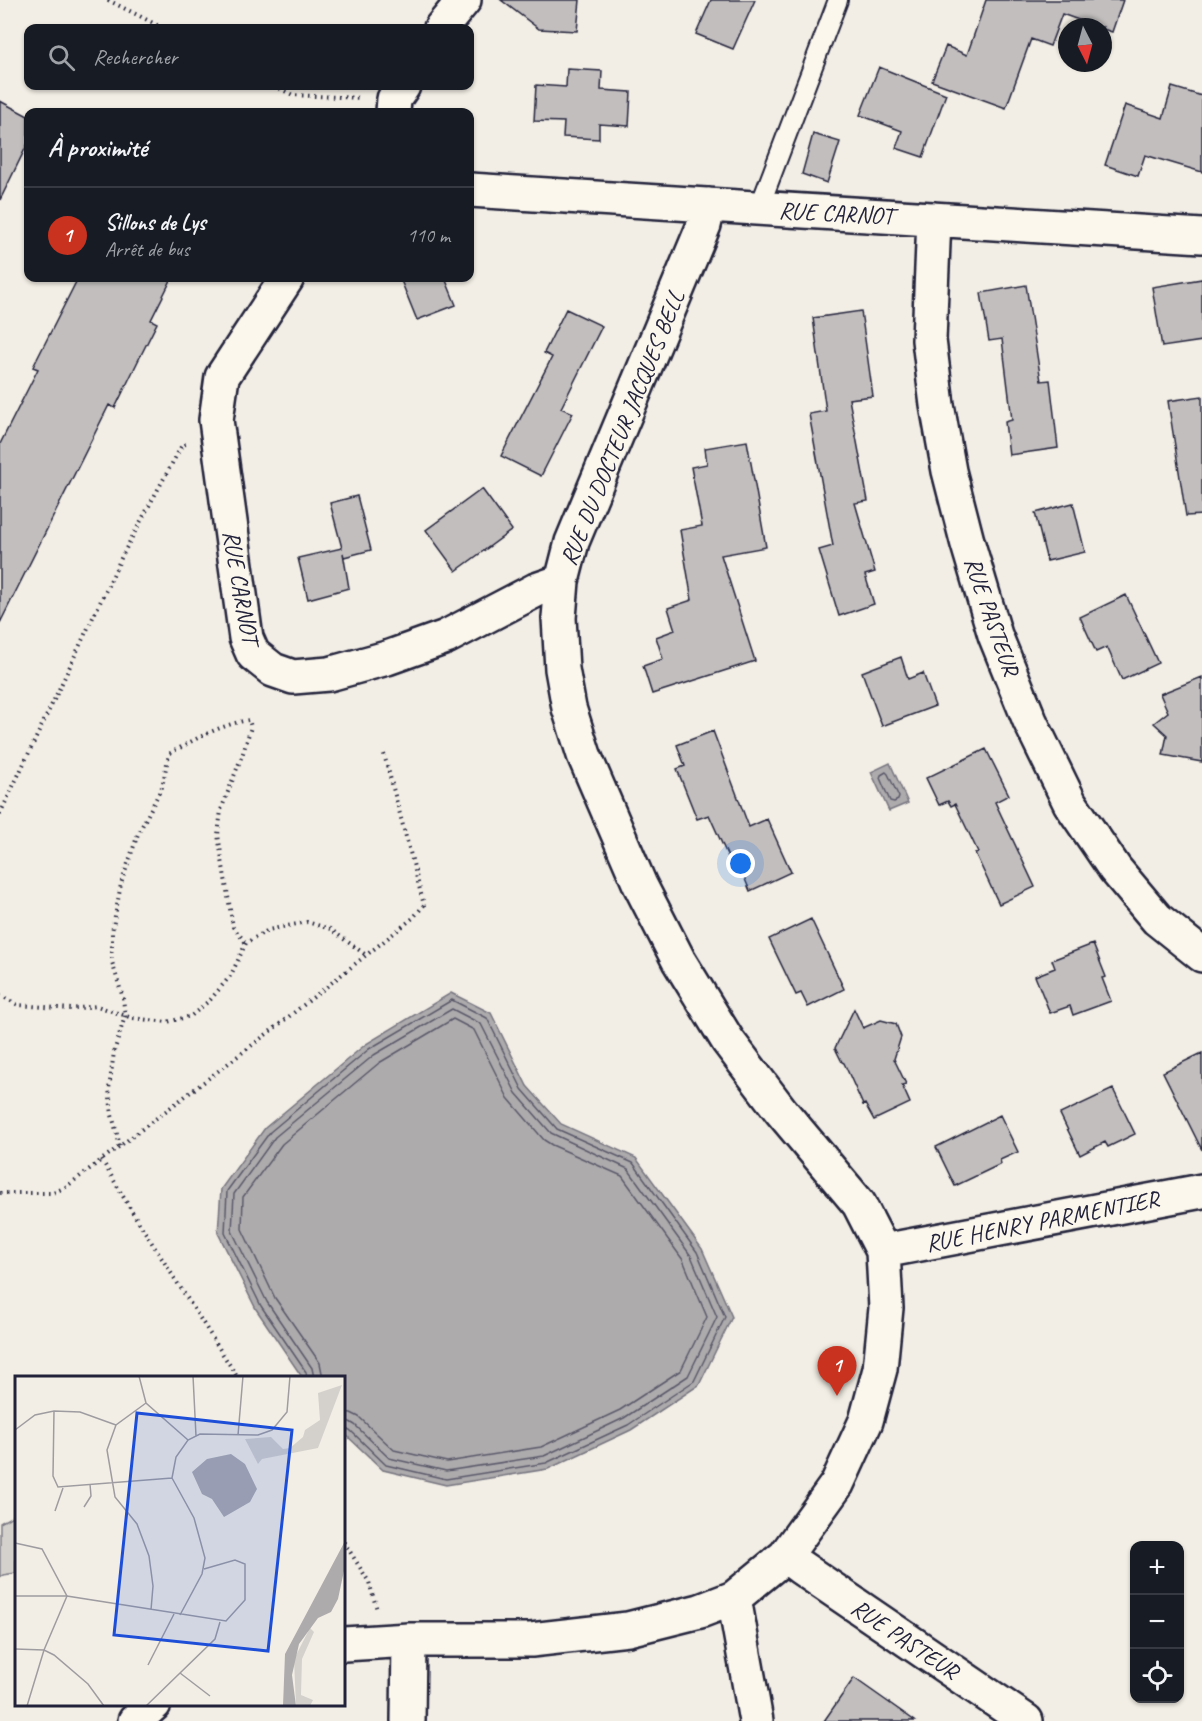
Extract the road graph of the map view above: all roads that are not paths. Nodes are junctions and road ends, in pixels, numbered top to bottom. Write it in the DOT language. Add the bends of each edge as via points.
graph roads {
  1 [pos="464,0"];
  2 [pos="838,0"];
  3 [pos="444,24"];
  4 [pos="474,190"];
  5 [pos="709,205"];
  6 [pos="759,208"];
  7 [pos="934,219"];
  8 [pos="1202,236"];
  9 [pos="284,282"];
  10 [pos="562,581"];
  11 [pos="1202,955"];
  12 [pos="1202,1191"];
  13 [pos="883,1251"];
  14 [pos="785,1556"];
  15 [pos="734,1598"];
  16 [pos="398,1641"];
  17 [pos="345,1644"];
  18 [pos="152,1706"];
  19 [pos="135,1721"];
  20 [pos="408,1721"];
  21 [pos="756,1721"];
  22 [pos="1026,1721"];
  1 -- 3 [label="street"];
  2 -- 6 [label="lane"];
  4 -- 5 [label="street, RUE CARNOT"];
  5 -- 6 [label="street, RUE CARNOT"];
  5 -- 10 [label="street, RUE DU DOCTEUR JACQUES BELL" via="572,542"];
  6 -- 7 [label="street, RUE CARNOT"];
  7 -- 8 [label="street, RUE CARNOT"];
  7 -- 11 [label="street, RUE PASTEUR" via="929,340 937,405 967,541 995,635 1030,721 1070,803 1115,869 1157,920"];
  9 -- 10 [label="street, RUE CARNOT" via="222,377 216,420 246,638 253,654 273,670 293,678 329,674 446,638 536,590"];
  10 -- 13 [label="street, RUE DU DOCTEUR JACQUES BELL" via="561,669 569,708 584,755 640,885 679,961 728,1041 859,1204"];
  12 -- 13 [label="street, RUE HENRY PARMENTIER"];
  13 -- 14 [label="street, RUE DU DOCTEUR JACQUES BELL" via="886,1308 881,1359 866,1421 837,1484"];
  14 -- 15 [label="street, RUE DU DOCTEUR JACQUES BELL"];
  14 -- 22 [label="street, RUE PASTEUR"];
  15 -- 16 [label="street, RUE DU DOCTEUR JACQUES BELL" via="628,1629 531,1641"];
  15 -- 21 [label="street"];
  16 -- 17 [label="street, RUE DU DOCTEUR JACQUES BELL"];
  16 -- 20 [label="street"];
  18 -- 19 [label="street"];
}
